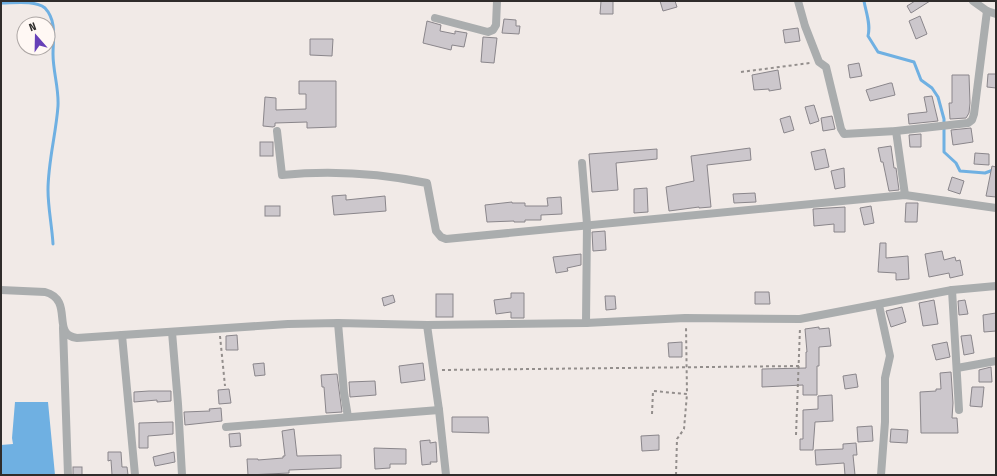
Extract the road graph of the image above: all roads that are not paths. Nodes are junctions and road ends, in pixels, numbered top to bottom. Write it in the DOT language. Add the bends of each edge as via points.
graph roads {
  1 [pos="497,1"];
  2 [pos="798,1"];
  3 [pos="973,1"];
  4 [pos="987,11"];
  5 [pos="996,14"];
  6 [pos="435,18"];
  7 [pos="277,131"];
  8 [pos="896,131"];
  9 [pos="582,163"];
  10 [pos="905,195"];
  11 [pos="996,208"];
  12 [pos="587,224"];
  13 [pos="996,286"];
  14 [pos="1,290"];
  15 [pos="952,290"];
  16 [pos="879,305"];
  17 [pos="338,323"];
  18 [pos="586,323"];
  19 [pos="426,325"];
  20 [pos="63,326"];
  21 [pos="172,332"];
  22 [pos="122,335"];
  23 [pos="996,361"];
  24 [pos="957,368"];
  25 [pos="439,410"];
  26 [pos="959,410"];
  27 [pos="348,417"];
  28 [pos="226,427"];
  29 [pos="68,475"];
  30 [pos="135,475"];
  31 [pos="182,475"];
  32 [pos="446,475"];
  33 [pos="881,475"];
  1 -- 6 [label="street" via="496,25 488,32"];
  2 -- 8 [label="street" via="819,62 826,66 844,134"];
  3 -- 4 [label="street"];
  4 -- 5 [label="street"];
  4 -- 8 [label="street" via="972,120 968,123"];
  7 -- 12 [label="street" via="282,175 348,172 427,183 436,231 441,237"];
  8 -- 10 [label="street"];
  9 -- 12 [label="street"];
  10 -- 11 [label="street"];
  10 -- 12 [label="street"];
  12 -- 18 [label="street"];
  13 -- 15 [label="street"];
  14 -- 20 [label="street" via="52,294 59,301"];
  15 -- 16 [label="street"];
  15 -- 24 [label="street"];
  16 -- 18 [label="street" via="800,319 685,318"];
  16 -- 33 [label="street" via="890,356 885,378"];
  17 -- 19 [label="street"];
  17 -- 21 [label="street"];
  17 -- 27 [label="street"];
  18 -- 19 [label="street"];
  19 -- 25 [label="street"];
  20 -- 22 [label="street" via="72,338"];
  20 -- 29 [label="street"];
  21 -- 22 [label="street"];
  21 -- 31 [label="street"];
  22 -- 30 [label="street"];
  23 -- 24 [label="street"];
  24 -- 26 [label="street"];
  25 -- 27 [label="street"];
  25 -- 32 [label="street"];
  27 -- 28 [label="street"];
}
